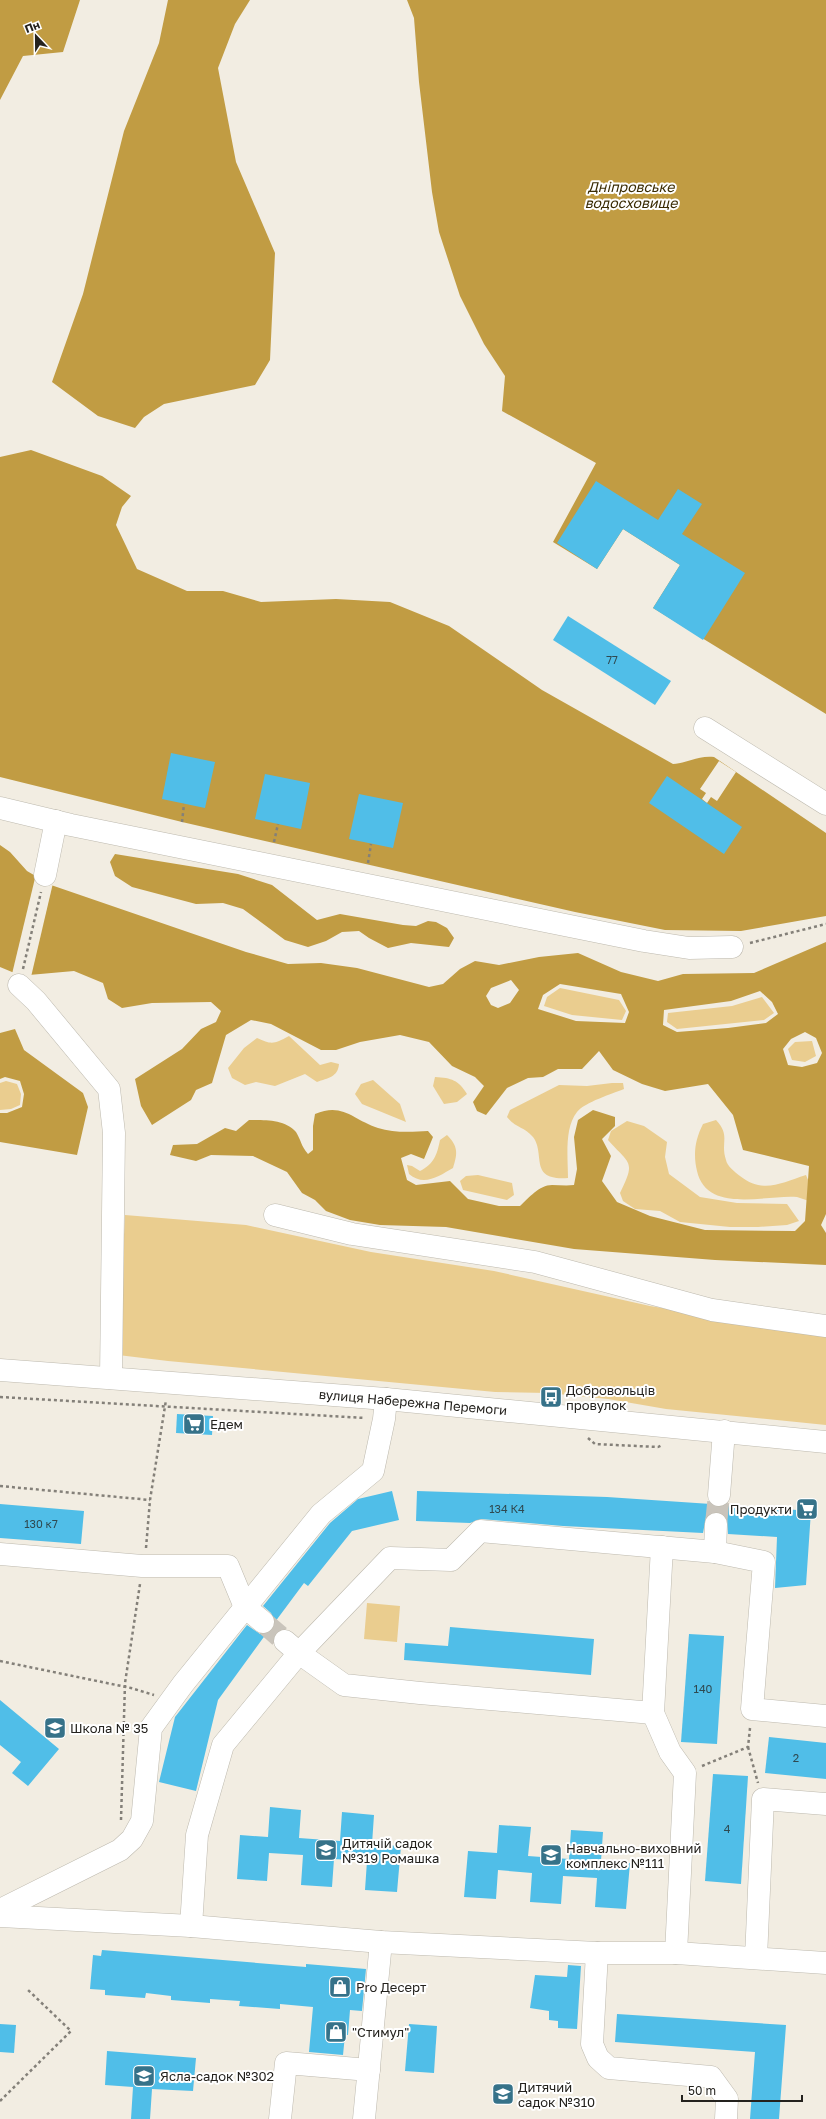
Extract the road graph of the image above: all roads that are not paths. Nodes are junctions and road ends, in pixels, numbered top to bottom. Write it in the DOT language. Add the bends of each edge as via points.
graph roads {
  1 [pos="705,728"];
  2 [pos="826,804"];
  3 [pos="0,808"];
  4 [pos="56,821"];
  5 [pos="45,875"];
  6 [pos="732,947"];
  7 [pos="19,985"];
  8 [pos="275,1214"];
  9 [pos="826,1326"];
  10 [pos="0,1370"];
  11 [pos="111,1378"];
  12 [pos="386,1399"];
  13 [pos="724,1431"];
  14 [pos="826,1442"];
  15 [pos="719,1495"];
  16 [pos="716,1524"];
  17 [pos="662,1547"];
  18 [pos="715,1552"];
  19 [pos="0,1554"];
  20 [pos="245,1607"];
  21 [pos="263,1622"];
  22 [pos="292,1647"];
  23 [pos="653,1713"];
  24 [pos="826,1716"];
  25 [pos="826,1804"];
  26 [pos="0,1910"];
  27 [pos="0,1916"];
  28 [pos="191,1926"];
  29 [pos="381,1942"];
  30 [pos="598,1953"];
  31 [pos="676,1953"];
  32 [pos="756,1958"];
  33 [pos="826,1963"];
  34 [pos="369,2076"];
  35 [pos="280,2119"];
  36 [pos="364,2119"];
  37 [pos="726,2119"];
  1 -- 2 [label="street"];
  3 -- 4 [label="street"];
  4 -- 5 [label="street"];
  4 -- 6 [label="street" via="644,941 689,948"];
  7 -- 11 [label="street" via="36,1001 109,1088 114,1133"];
  8 -- 9 [label="street" via="352,1234 535,1262 712,1310"];
  10 -- 11 [label="street, вулиця Набережна Перемоги"];
  11 -- 12 [label="street, вулиця Набережна Перемоги"];
  12 -- 13 [label="street, вулиця Набережна Перемоги"];
  12 -- 20 [label="street" via="373,1471 321,1514"];
  13 -- 14 [label="street, вулиця Набережна Перемоги"];
  13 -- 15 [label="street"];
  16 -- 18 [label="street"];
  17 -- 18 [label="street"];
  17 -- 22 [label="street" via="480,1531 451,1560 390,1558"];
  17 -- 23 [label="street"];
  18 -- 24 [label="street" via="764,1562 752,1709"];
  19 -- 20 [label="street" via="142,1566 228,1566"];
  20 -- 21 [label="street"];
  20 -- 26 [label="street" via="152,1728 142,1821 132,1839 120,1850"];
  22 -- 23 [label="street" via="344,1685 420,1694"];
  22 -- 28 [label="street" via="223,1745 197,1836"];
  23 -- 31 [label="street" via="670,1752 685,1773"];
  25 -- 32 [label="street" via="763,1799"];
  27 -- 28 [label="street"];
  28 -- 29 [label="street"];
  29 -- 30 [label="street"];
  29 -- 34 [label="street"];
  30 -- 31 [label="street"];
  30 -- 37 [label="street" via="592,2044 598,2058 609,2068 711,2078 727,2099"];
  31 -- 32 [label="street"];
  32 -- 33 [label="street"];
  34 -- 35 [label="street" via="286,2063"];
  34 -- 36 [label="street"];
}
